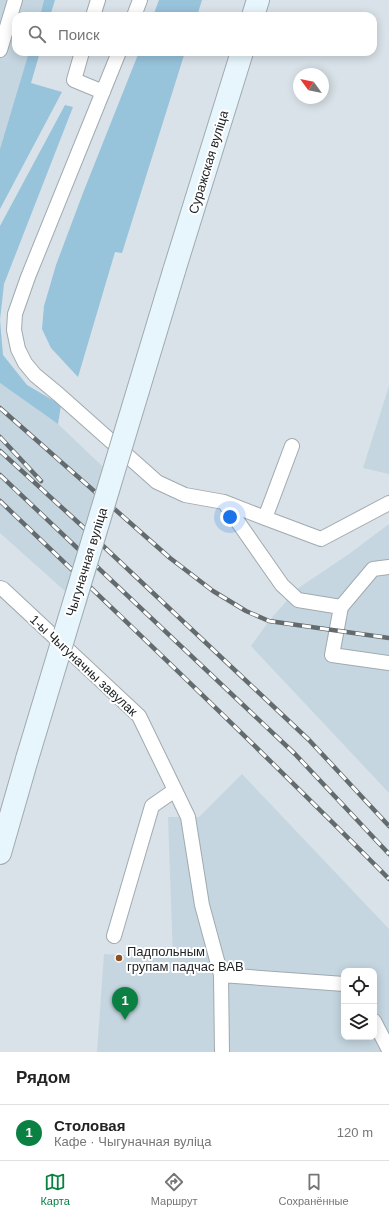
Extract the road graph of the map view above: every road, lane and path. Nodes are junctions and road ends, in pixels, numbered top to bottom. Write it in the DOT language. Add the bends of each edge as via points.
graph roads {
  1 [pos="15,0"];
  2 [pos="98,0"];
  3 [pos="140,0"];
  4 [pos="258,0"];
  5 [pos="94,12"];
  6 [pos="136,12"];
  7 [pos="254,12"];
  8 [pos="0,50"];
  9 [pos="81,56"];
  10 [pos="117,56"];
  11 [pos="241,56"];
  12 [pos="103,92"];
  13 [pos="174,271"];
  14 [pos="292,446"];
  15 [pos="224,502"];
  16 [pos="389,503"];
  17 [pos="265,518"];
  18 [pos="389,567"];
  19 [pos="0,588"];
  20 [pos="341,607"];
  21 [pos="389,662"];
  22 [pos="175,790"];
  23 [pos="0,853"];
  24 [pos="114,936"];
  25 [pos="221,976"];
  26 [pos="341,984"];
  27 [pos="377,1027"];
  28 [pos="389,1050"];
  29 [pos="222,1052"];
  1 -- 8 [label="lane"];
  2 -- 5 [label="lane"];
  3 -- 6 [label="lane"];
  4 -- 7 [label="main road"];
  9 -- 12 [label="lane" via="74,80"];
  10 -- 12 [label="lane"];
  11 -- 13 [label="main road, Суражская вуліца"];
  12 -- 15 [label="lane" via="15,314 14,330 18,349 35,375 157,482 185,495"];
  13 -- 23 [label="main road, Чыгуначная вуліца, bridge"];
  14 -- 17 [label="lane"];
  15 -- 17 [label="lane"];
  15 -- 20 [label="lane" via="282,585 298,600"];
  16 -- 17 [label="lane" via="321,539"];
  18 -- 20 [label="lane" via="373,570"];
  19 -- 22 [label="lane, 1-ы Чыгуначны завулак" via="139,716"];
  20 -- 21 [label="lane" via="332,654"];
  22 -- 24 [label="lane" via="152,806"];
  22 -- 25 [label="lane, 1-ы Чыгуначны завулак" via="188,817 202,905"];
  25 -- 26 [label="lane"];
  25 -- 29 [label="lane, 1-ы Чыгуначны завулак"];
  27 -- 28 [label="lane"];
}
